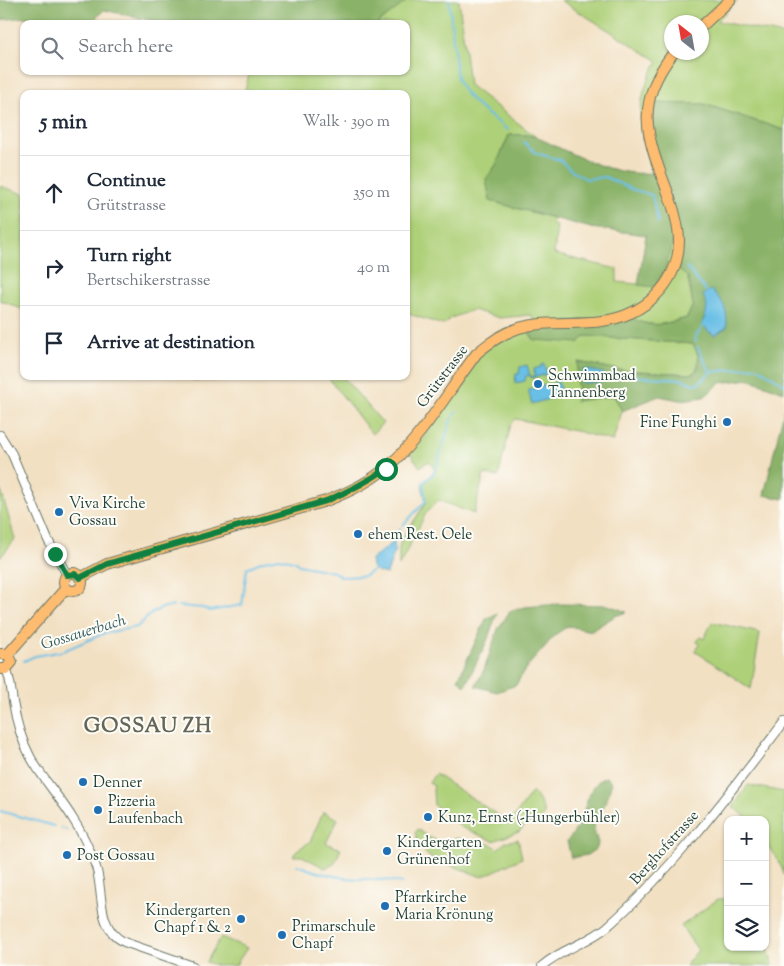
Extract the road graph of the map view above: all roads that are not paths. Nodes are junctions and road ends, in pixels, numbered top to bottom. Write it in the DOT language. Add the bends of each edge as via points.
graph roads {
  1 [pos="730,0"];
  2 [pos="709,20"];
  3 [pos="668,60"];
  4 [pos="0,435"];
  5 [pos="67,575"];
  6 [pos="80,578"];
  7 [pos="66,588"];
  8 [pos="4,654"];
  9 [pos="3,669"];
  10 [pos="784,722"];
  11 [pos="193,966"];
  12 [pos="542,966"];
  1 -- 2 [label="main road"];
  3 -- 6 [label="main road, Grütstrasse" via="652,89 647,127 672,202 679,242 669,280 651,301 628,315 605,321 537,324 491,342 477,353 399,456 386,469 348,492 107,564"];
  4 -- 5 [label="street" via="12,454 48,540"];
  5 -- 6 [label="main road" via="75,574"];
  5 -- 7 [label="main road" via="64,581"];
  6 -- 7 [label="main road" via="79,588 71,591"];
  7 -- 8 [label="main road"];
  8 -- 9 [label="main road" via="12,662"];
  9 -- 11 [label="street" via="24,744 85,840 98,872 102,907 109,929 124,942"];
  10 -- 12 [label="street, Berghofstrasse" via="706,823 658,877 602,931"];
}
